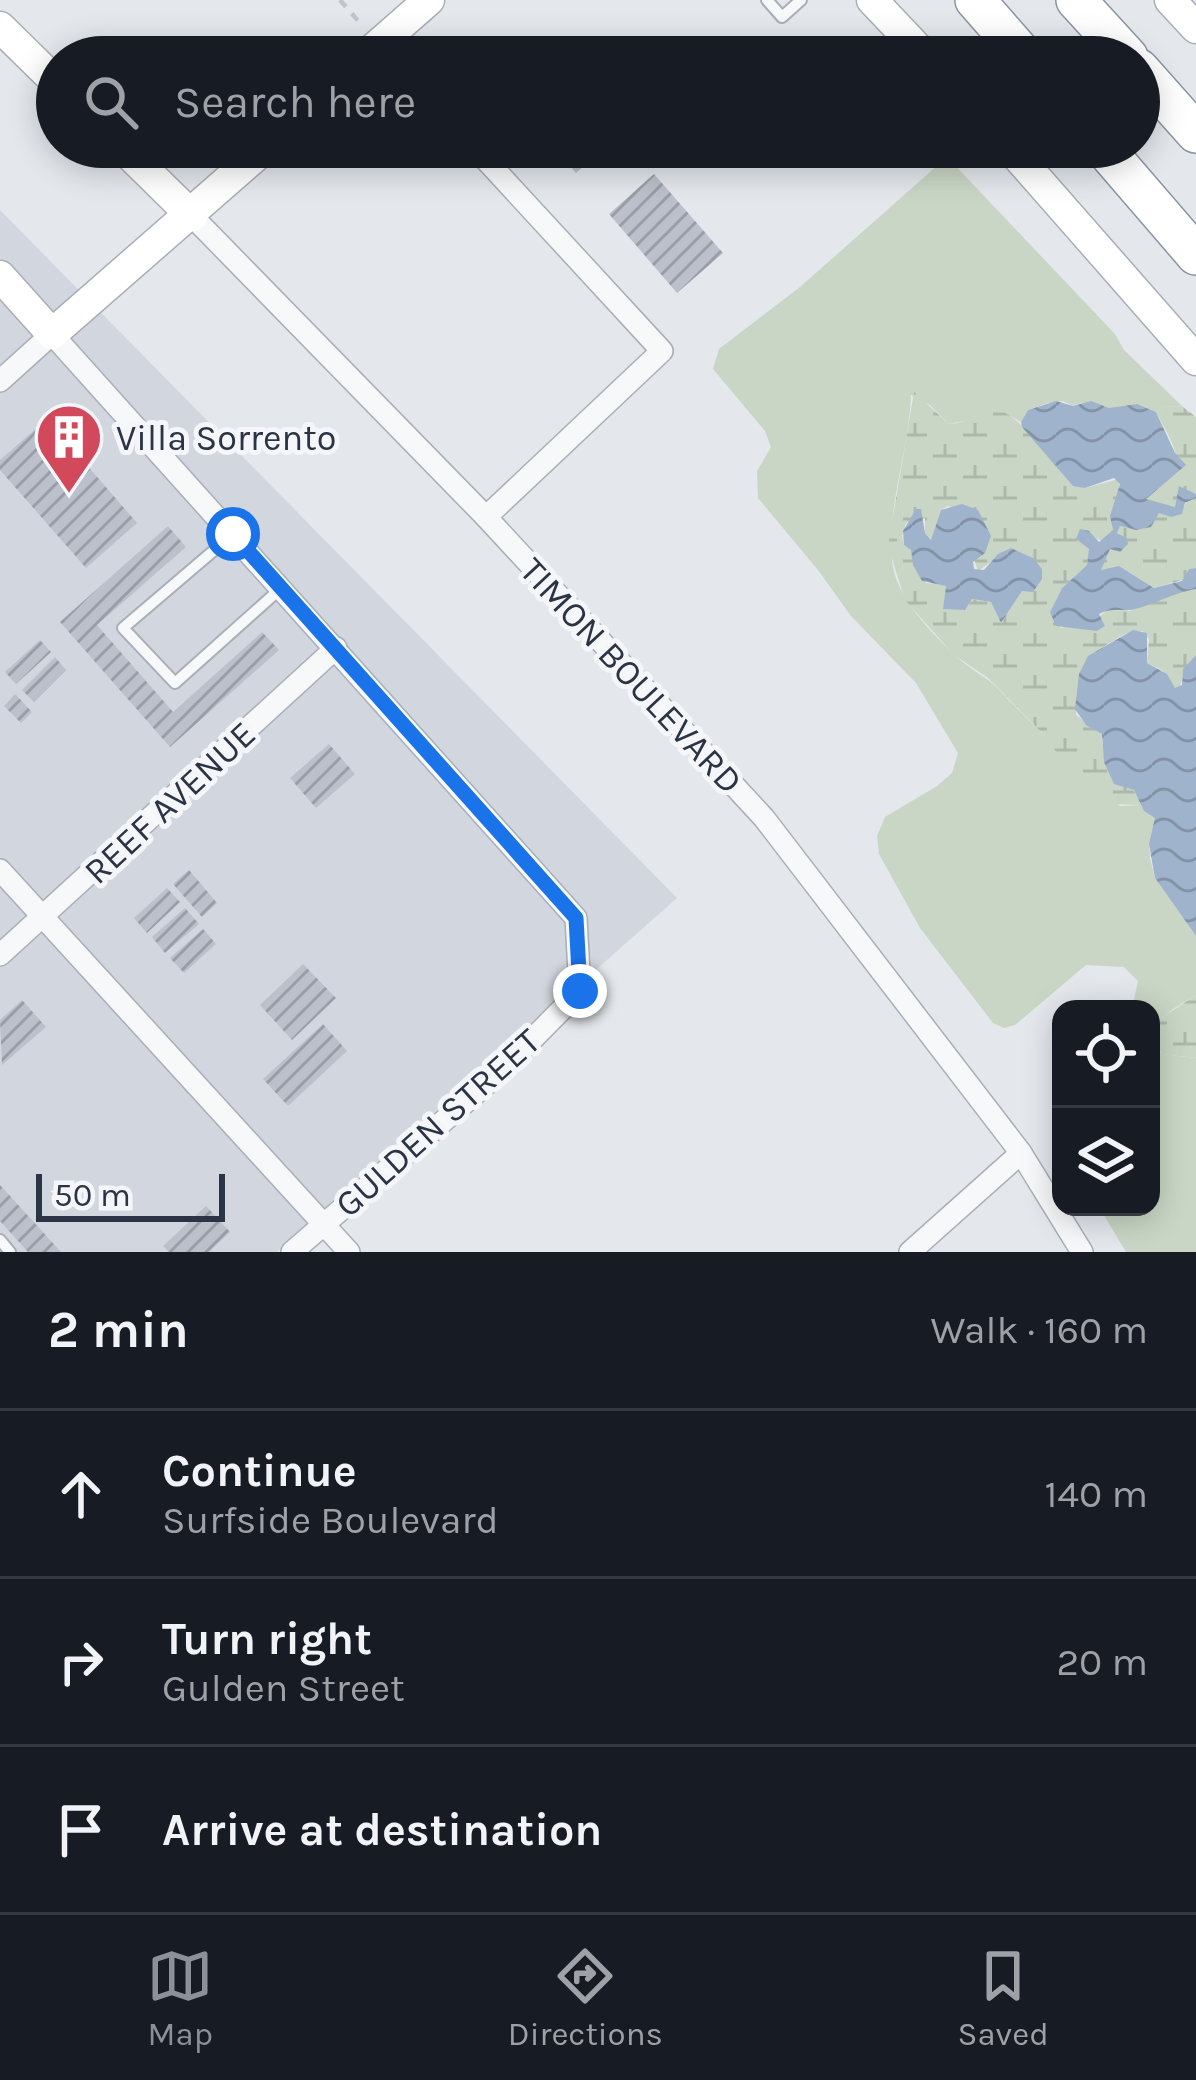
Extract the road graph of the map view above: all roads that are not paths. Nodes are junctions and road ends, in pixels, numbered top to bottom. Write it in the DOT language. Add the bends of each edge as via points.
graph roads {
  1 [pos="429,0"];
  2 [pos="767,0"];
  3 [pos="801,0"];
  4 [pos="872,0"];
  5 [pos="975,0"];
  6 [pos="1076,0"];
  7 [pos="1170,0"];
  8 [pos="0,27"];
  9 [pos="1196,28"];
  10 [pos="394,36"];
  11 [pos="906,36"];
  12 [pos="1007,36"];
  13 [pos="1109,36"];
  14 [pos="36,62"];
  15 [pos="1160,93"];
  16 [pos="1196,133"];
  17 [pos="143,168"];
  18 [pos="243,168"];
  19 [pos="493,168"];
  20 [pos="1027,168"];
  21 [pos="1121,168"];
  22 [pos="192,216"];
  23 [pos="1196,255"];
  24 [pos="1,279"];
  25 [pos="52,334"];
  26 [pos="1196,360"];
  27 [pos="0,381"];
  28 [pos="486,517"];
  29 [pos="233,534"];
  30 [pos="282,588"];
  31 [pos="336,648"];
  32 [pos="0,870"];
  33 [pos="42,918"];
  34 [pos="0,956"];
  35 [pos="1021,1154"];
  36 [pos="324,1223"];
  37 [pos="0,1240"];
  38 [pos="10,1252"];
  39 [pos="292,1252"];
  40 [pos="350,1252"];
  41 [pos="910,1252"];
  42 [pos="1082,1252"];
  1 -- 10 [label="street"];
  2 -- 3 [label="lane" via="782,17"];
  4 -- 11 [label="street"];
  5 -- 12 [label="highway"];
  6 -- 13 [label="highway"];
  7 -- 9 [label="street"];
  8 -- 14 [label="street"];
  15 -- 16 [label="highway"];
  17 -- 22 [label="street, TIMON BOULEVARD"];
  18 -- 22 [label="street"];
  19 -- 28 [label="street" via="662,350"];
  20 -- 26 [label="street"];
  21 -- 23 [label="highway"];
  22 -- 25 [label="street"];
  22 -- 28 [label="street, TIMON BOULEVARD"];
  24 -- 25 [label="street"];
  25 -- 27 [label="street"];
  25 -- 29 [label="street"];
  28 -- 35 [label="street, TIMON BOULEVARD" via="764,818"];
  29 -- 30 [label="street"];
  29 -- 30 [label="lane" via="123,628 175,683"];
  30 -- 31 [label="street"];
  31 -- 33 [label="street, REEF AVENUE"];
  31 -- 36 [label="street, GULDEN STREET" via="576,918 580,991 498,1075"];
  32 -- 33 [label="street"];
  33 -- 34 [label="street, REEF AVENUE"];
  33 -- 36 [label="street"];
  35 -- 41 [label="street"];
  35 -- 42 [label="street, TIMON BOULEVARD"];
  36 -- 39 [label="street, GULDEN STREET"];
  36 -- 40 [label="street"];
  37 -- 38 [label="lane"];
}
